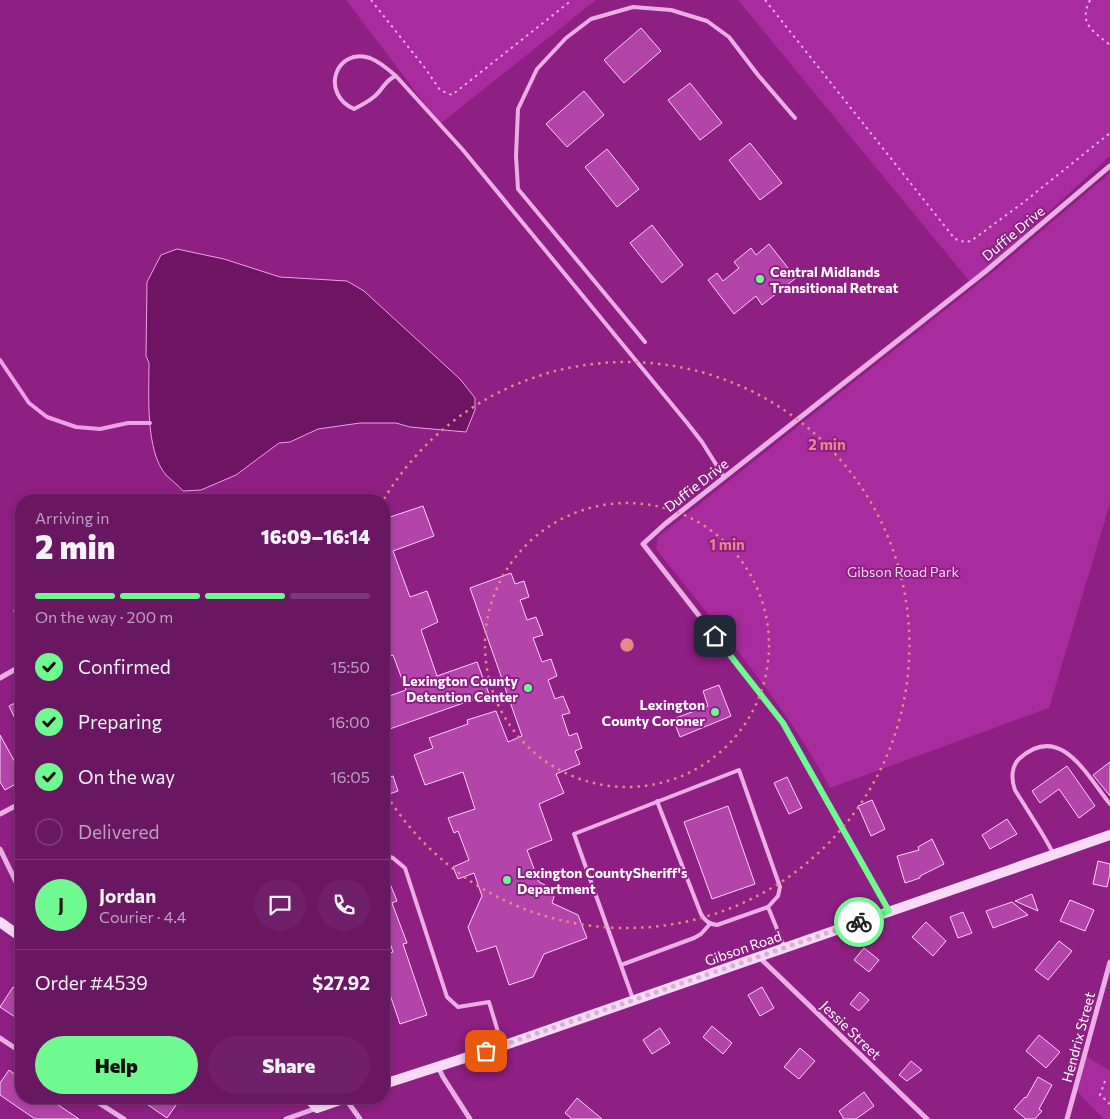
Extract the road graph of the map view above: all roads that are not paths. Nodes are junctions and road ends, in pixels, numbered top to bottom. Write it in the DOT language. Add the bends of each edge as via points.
graph roads {
  1 [pos="396,76"];
  2 [pos="795,118"];
  3 [pos="1110,166"];
  4 [pos="645,342"];
  5 [pos="724,477"];
  6 [pos="15,669"];
  7 [pos="0,678"];
  8 [pos="657,801"];
  9 [pos="1110,804"];
  10 [pos="15,806"];
  11 [pos="0,814"];
  12 [pos="1110,835"];
  13 [pos="0,850"];
  14 [pos="1054,855"];
  15 [pos="390,857"];
  16 [pos="15,880"];
  17 [pos="768,907"];
  18 [pos="889,911"];
  19 [pos="0,922"];
  20 [pos="710,924"];
  21 [pos="15,933"];
  22 [pos="785,948"];
  23 [pos="759,957"];
  24 [pos="1110,962"];
  25 [pos="621,965"];
  26 [pos="634,1000"];
  27 [pos="0,1038"];
  28 [pos="502,1046"];
  29 [pos="15,1048"];
  30 [pos="438,1067"];
  31 [pos="390,1082"];
  32 [pos="100,1104"];
  33 [pos="313,1104"];
  34 [pos="329,1104"];
  35 [pos="350,1104"];
  36 [pos="317,1108"];
  37 [pos="124,1119"];
  38 [pos="286,1119"];
  39 [pos="360,1119"];
  40 [pos="470,1119"];
  41 [pos="927,1119"];
  42 [pos="1067,1119"];
  1 -- 1 [label="lane" via="390,78 376,95 354,109 346,105 334,88 334,76 341,65 358,56 370,58"];
  1 -- 5 [label="lane" via="490,183 688,424"];
  2 -- 4 [label="lane" via="729,37 707,21 671,10 634,8 591,19 566,38 537,69 518,109 518,189"];
  3 -- 5 [label="street, Duffie Drive" via="986,270"];
  5 -- 18 [label="street, Duffie Drive" via="643,544 783,723"];
  6 -- 7 [label="street"];
  8 -- 17 [label="lane" via="739,770 780,887 778,896"];
  8 -- 20 [label="lane" via="701,914"];
  8 -- 25 [label="lane" via="574,834"];
  9 -- 14 [label="lane" via="1071,755 1059,748 1043,746 1029,750 1017,761 1012,773 1016,790"];
  10 -- 11 [label="street"];
  12 -- 14 [label="street, Gibson Road"];
  13 -- 16 [label="street"];
  14 -- 18 [label="street, Gibson Road"];
  15 -- 28 [label="lane" via="405,868 447,996 458,1007 489,1002"];
  17 -- 20 [label="lane" via="717,925"];
  17 -- 22 [label="lane"];
  18 -- 22 [label="street, Gibson Road"];
  19 -- 21 [label="street"];
  20 -- 25 [label="lane" via="694,938"];
  22 -- 23 [label="street, Gibson Road"];
  23 -- 26 [label="street, Gibson Road"];
  23 -- 41 [label="street, Jessie Street"];
  24 -- 42 [label="street, Hendrix Street"];
  25 -- 26 [label="lane"];
  26 -- 28 [label="street, Gibson Road"];
  27 -- 29 [label="street"];
  28 -- 30 [label="street, Gibson Road"];
  30 -- 31 [label="street, Gibson Road"];
  30 -- 40 [label="street"];
  32 -- 37 [label="street"];
  33 -- 36 [label="street"];
  34 -- 36 [label="street"];
  35 -- 39 [label="street"];
  36 -- 38 [label="street"];
}
